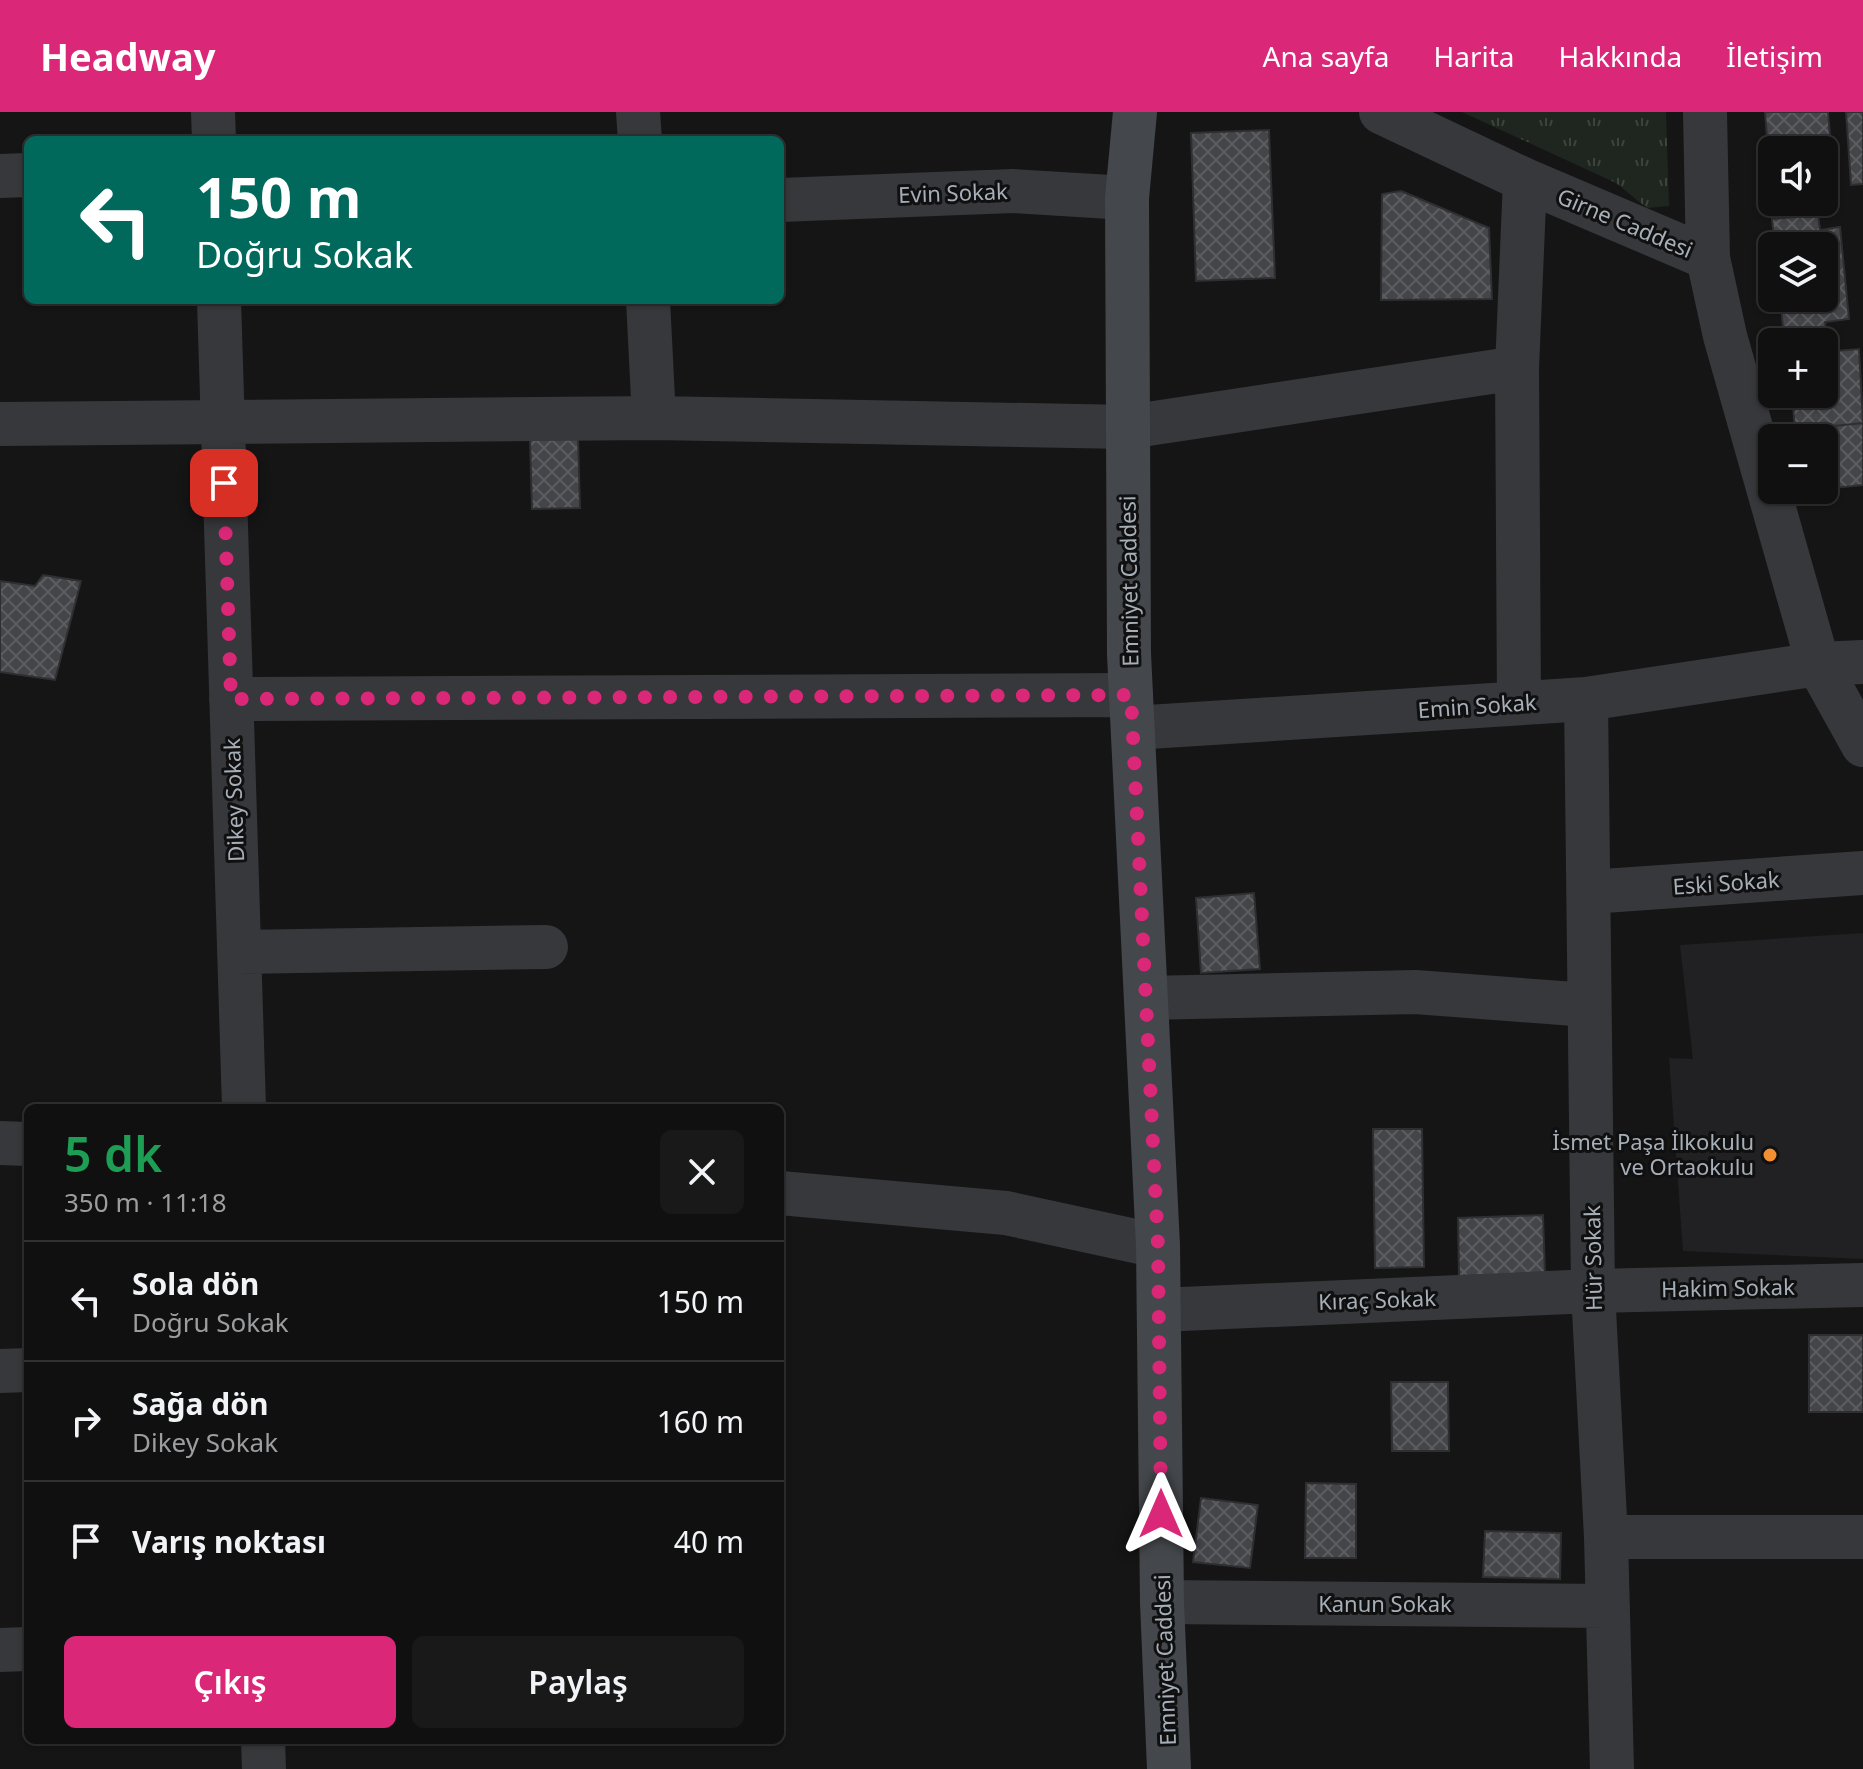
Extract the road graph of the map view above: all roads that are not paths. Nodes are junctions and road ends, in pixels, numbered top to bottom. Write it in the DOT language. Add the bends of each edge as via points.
graph roads {
  1 [pos="213,112"];
  2 [pos="638,112"];
  3 [pos="1135,112"];
  4 [pos="1381,112"];
  5 [pos="1705,112"];
  6 [pos="214,136"];
  7 [pos="640,136"];
  8 [pos="24,175"];
  9 [pos="0,176"];
  10 [pos="1525,180"];
  11 [pos="1127,198"];
  12 [pos="784,200"];
  13 [pos="1708,258"];
  14 [pos="219,304"];
  15 [pos="648,304"];
  16 [pos="1517,368"];
  17 [pos="654,418"];
  18 [pos="223,422"];
  19 [pos="0,424"];
  20 [pos="1128,427"];
  21 [pos="1863,662"];
  22 [pos="1818,664"];
  23 [pos="231,699"];
  24 [pos="1586,699"];
  25 [pos="1519,703"];
  26 [pos="1132,711"];
  27 [pos="1863,745"];
  28 [pos="1863,873"];
  29 [pos="1589,892"];
  30 [pos="546,947"];
  31 [pos="239,952"];
  32 [pos="1146,998"];
  33 [pos="1588,1005"];
  34 [pos="244,1104"];
  35 [pos="0,1143"];
  36 [pos="24,1144"];
  37 [pos="784,1193"];
  38 [pos="1158,1246"];
  39 [pos="1863,1285"];
  40 [pos="1593,1291"];
  41 [pos="1160,1310"];
  42 [pos="24,1370"];
  43 [pos="0,1371"];
  44 [pos="1606,1537"];
  45 [pos="1863,1537"];
  46 [pos="1162,1602"];
  47 [pos="1608,1606"];
  48 [pos="24,1649"];
  49 [pos="0,1650"];
  50 [pos="263,1744"];
  51 [pos="264,1769"];
  52 [pos="1169,1769"];
  53 [pos="1612,1769"];
  1 -- 6 [label="street"];
  2 -- 7 [label="street"];
  3 -- 11 [label="street, Emniyet Caddesi"];
  4 -- 10 [label="street, Girne Caddesi"];
  5 -- 13 [label="street"];
  8 -- 9 [label="street"];
  10 -- 13 [label="street, Girne Caddesi"];
  10 -- 16 [label="street"];
  11 -- 12 [label="street, Evin Sokak" via="1013,191"];
  11 -- 20 [label="street, Emniyet Caddesi"];
  13 -- 22 [label="street, Girne Caddesi"];
  14 -- 18 [label="street, Dikey Sokak"];
  15 -- 17 [label="street"];
  16 -- 20 [label="street"];
  16 -- 25 [label="street"];
  17 -- 18 [label="street"];
  17 -- 20 [label="street"];
  18 -- 19 [label="street"];
  18 -- 23 [label="street, Dikey Sokak"];
  20 -- 26 [label="street, Emniyet Caddesi"];
  21 -- 22 [label="street, Emin Sokak"];
  22 -- 24 [label="street, Emin Sokak"];
  22 -- 27 [label="street, Girne Caddesi"];
  23 -- 26 [label="street, Emin Sokak"];
  23 -- 31 [label="street, Dikey Sokak"];
  24 -- 25 [label="street, Emin Sokak"];
  24 -- 29 [label="street, Hür Sokak"];
  25 -- 26 [label="street, Emin Sokak"];
  26 -- 32 [label="street, Emniyet Caddesi"];
  28 -- 29 [label="street, Eski Sokak"];
  29 -- 33 [label="street, Hür Sokak"];
  30 -- 31 [label="street"];
  31 -- 34 [label="street, Dikey Sokak"];
  32 -- 33 [label="street" via="1415,992"];
  32 -- 38 [label="street, Emniyet Caddesi"];
  33 -- 40 [label="street, Hür Sokak"];
  35 -- 36 [label="street"];
  37 -- 38 [label="street" via="1006,1213"];
  38 -- 41 [label="street, Emniyet Caddesi"];
  39 -- 40 [label="street, Hakim Sokak"];
  40 -- 41 [label="street, Kıraç Sokak"];
  40 -- 44 [label="street, Hür Sokak"];
  41 -- 46 [label="street, Emniyet Caddesi"];
  42 -- 43 [label="street"];
  44 -- 45 [label="street"];
  44 -- 47 [label="street, Hür Sokak"];
  46 -- 47 [label="street, Kanun Sokak"];
  46 -- 52 [label="street, Emniyet Caddesi"];
  47 -- 53 [label="street, Hür Sokak"];
  48 -- 49 [label="street"];
  50 -- 51 [label="street"];
}
